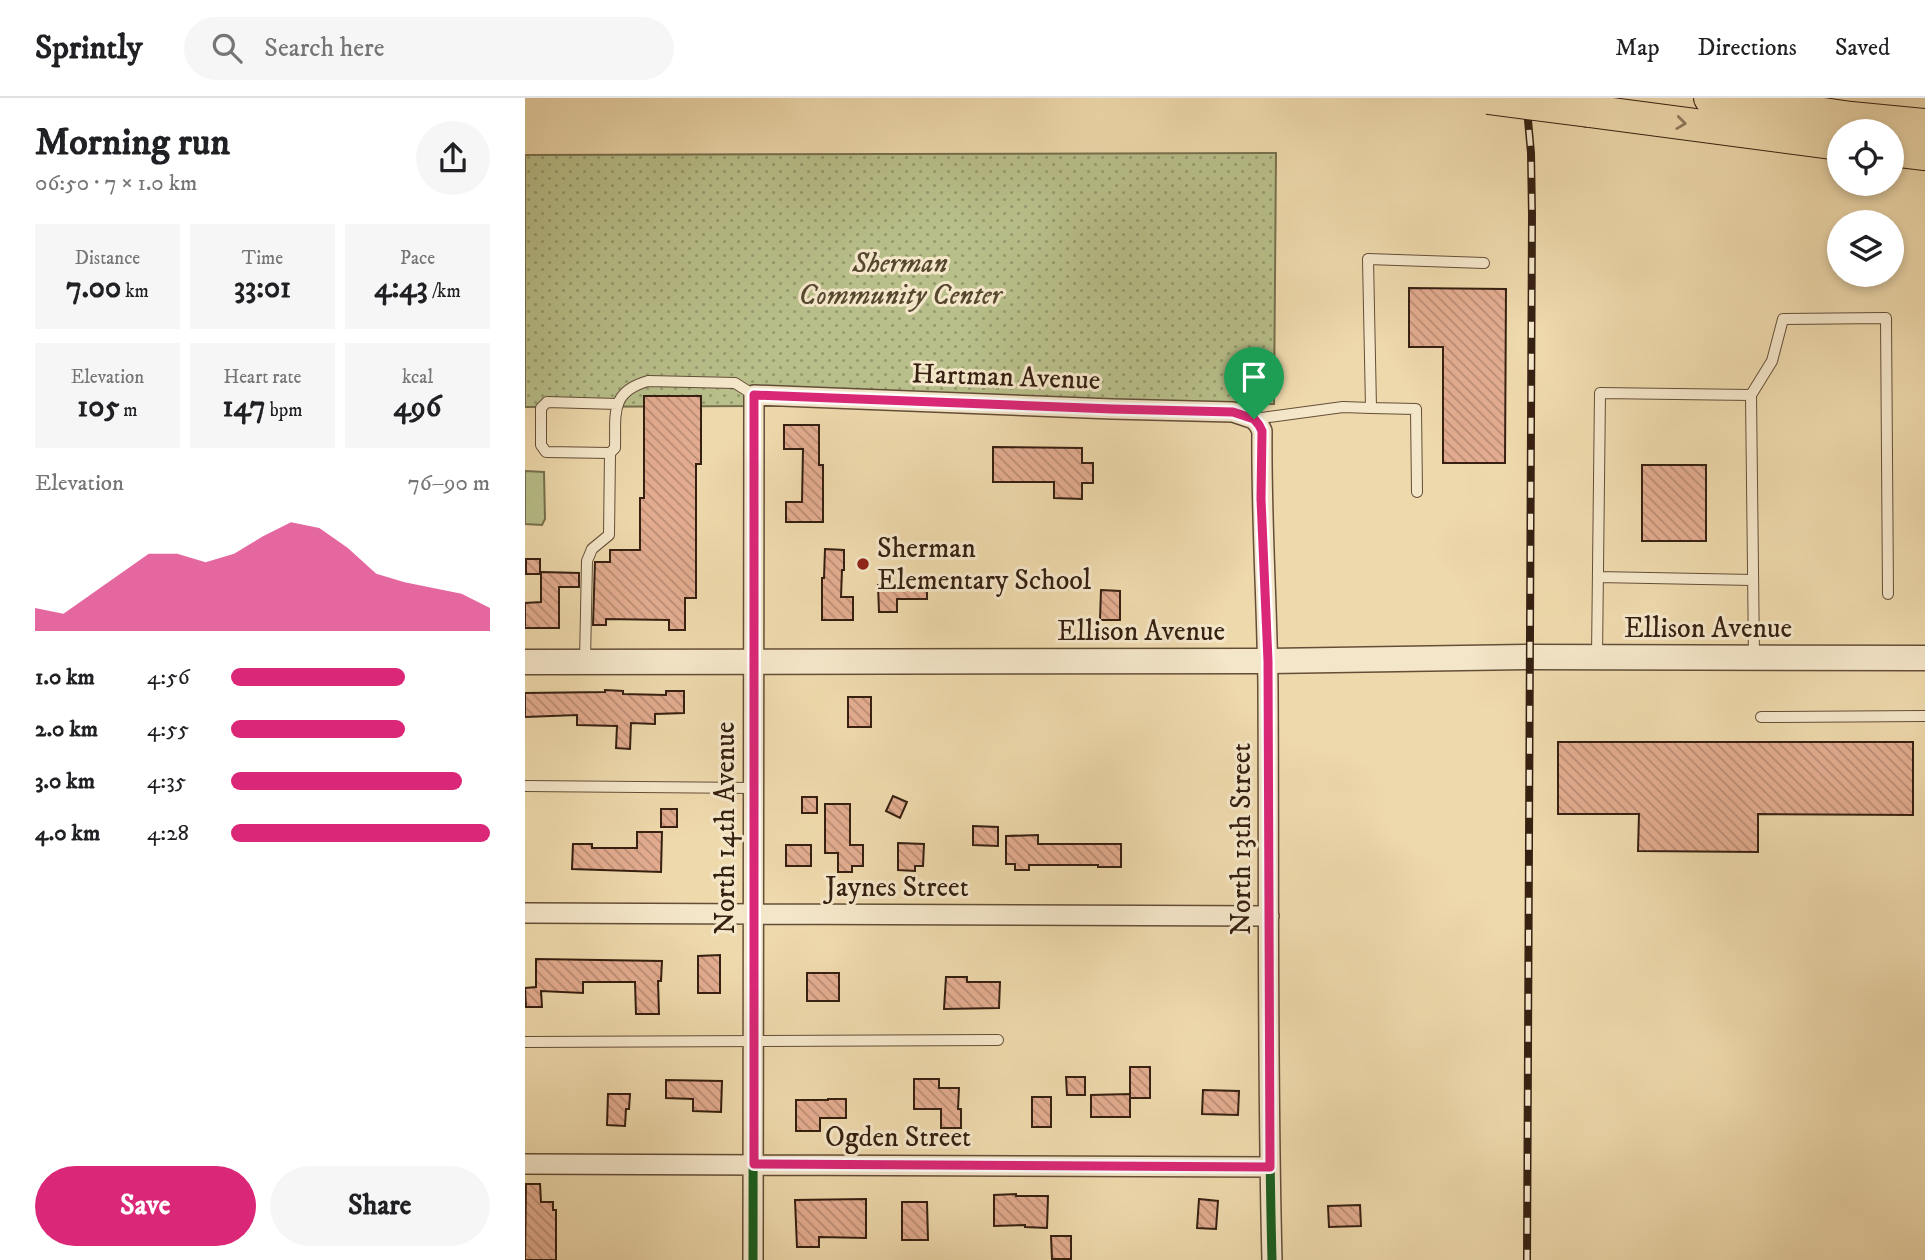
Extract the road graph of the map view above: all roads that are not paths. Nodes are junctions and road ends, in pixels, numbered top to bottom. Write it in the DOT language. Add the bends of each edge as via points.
graph roads {
  1 [pos="1488,98"];
  2 [pos="1710,98"];
  3 [pos="1925,125"];
  4 [pos="1827,142"];
  5 [pos="1904,151"];
  6 [pos="1925,154"];
  7 [pos="1484,263"];
  8 [pos="754,395"];
  9 [pos="1751,395"];
  10 [pos="617,404"];
  11 [pos="1371,408"];
  12 [pos="1254,419"];
  13 [pos="610,453"];
  14 [pos="1417,492"];
  15 [pos="1598,577"];
  16 [pos="1753,580"];
  17 [pos="1888,594"];
  18 [pos="1597,657"];
  19 [pos="1754,657"];
  20 [pos="1925,658"];
  21 [pos="1268,661"];
  22 [pos="525,662"];
  23 [pos="585,662"];
  24 [pos="754,662"];
  25 [pos="1925,716"];
  26 [pos="1761,717"];
  27 [pos="525,786"];
  28 [pos="754,788"];
  29 [pos="525,913"];
  30 [pos="753,914"];
  31 [pos="1269,916"];
  32 [pos="998,1040"];
  33 [pos="525,1042"];
  34 [pos="753,1042"];
  35 [pos="525,1164"];
  36 [pos="754,1164"];
  37 [pos="1270,1167"];
  38 [pos="753,1260"];
  39 [pos="1272,1260"];
  1 -- 4 [label="highway, one-way, bridge"];
  2 -- 3 [label="highway"];
  5 -- 6 [label="highway"];
  7 -- 11 [label="lane" via="1368,259"];
  8 -- 10 [label="lane" via="735,383 648,381 634,385"];
  8 -- 12 [label="street, Hartman Avenue" via="1233,412"];
  8 -- 24 [label="street, North 14th Avenue"];
  9 -- 15 [label="lane" via="1600,393"];
  9 -- 16 [label="lane"];
  9 -- 17 [label="lane" via="1772,360 1783,319 1887,318"];
  10 -- 13 [label="lane" via="615,448"];
  10 -- 13 [label="lane" via="547,401 541,408 541,445 546,452"];
  11 -- 12 [label="lane" via="1343,407"];
  11 -- 14 [label="lane" via="1416,409"];
  12 -- 21 [label="street, North 13th Street" via="1262,431"];
  13 -- 23 [label="lane" via="608,535 592,549 587,561"];
  15 -- 16 [label="lane"];
  15 -- 18 [label="lane"];
  16 -- 19 [label="lane"];
  18 -- 19 [label="street, Ellison Avenue"];
  18 -- 21 [label="street, Ellison Avenue"];
  19 -- 20 [label="street, Ellison Avenue"];
  21 -- 24 [label="street, Ellison Avenue"];
  21 -- 31 [label="street, North 13th Street"];
  22 -- 23 [label="street, Ellison Avenue"];
  23 -- 24 [label="street, Ellison Avenue"];
  24 -- 28 [label="street, North 14th Avenue"];
  25 -- 26 [label="lane"];
  27 -- 28 [label="lane"];
  28 -- 30 [label="street, North 14th Avenue"];
  29 -- 30 [label="street, Jaynes Street"];
  30 -- 31 [label="street, Jaynes Street"];
  30 -- 34 [label="street, North 14th Avenue"];
  31 -- 37 [label="street, North 13th Street"];
  32 -- 34 [label="lane"];
  33 -- 34 [label="lane"];
  34 -- 36 [label="street, North 14th Avenue"];
  35 -- 36 [label="street, Ogden Street"];
  36 -- 37 [label="street, Ogden Street"];
  36 -- 38 [label="street, North 14th Avenue"];
  37 -- 39 [label="street, North 13th Street"];
}
